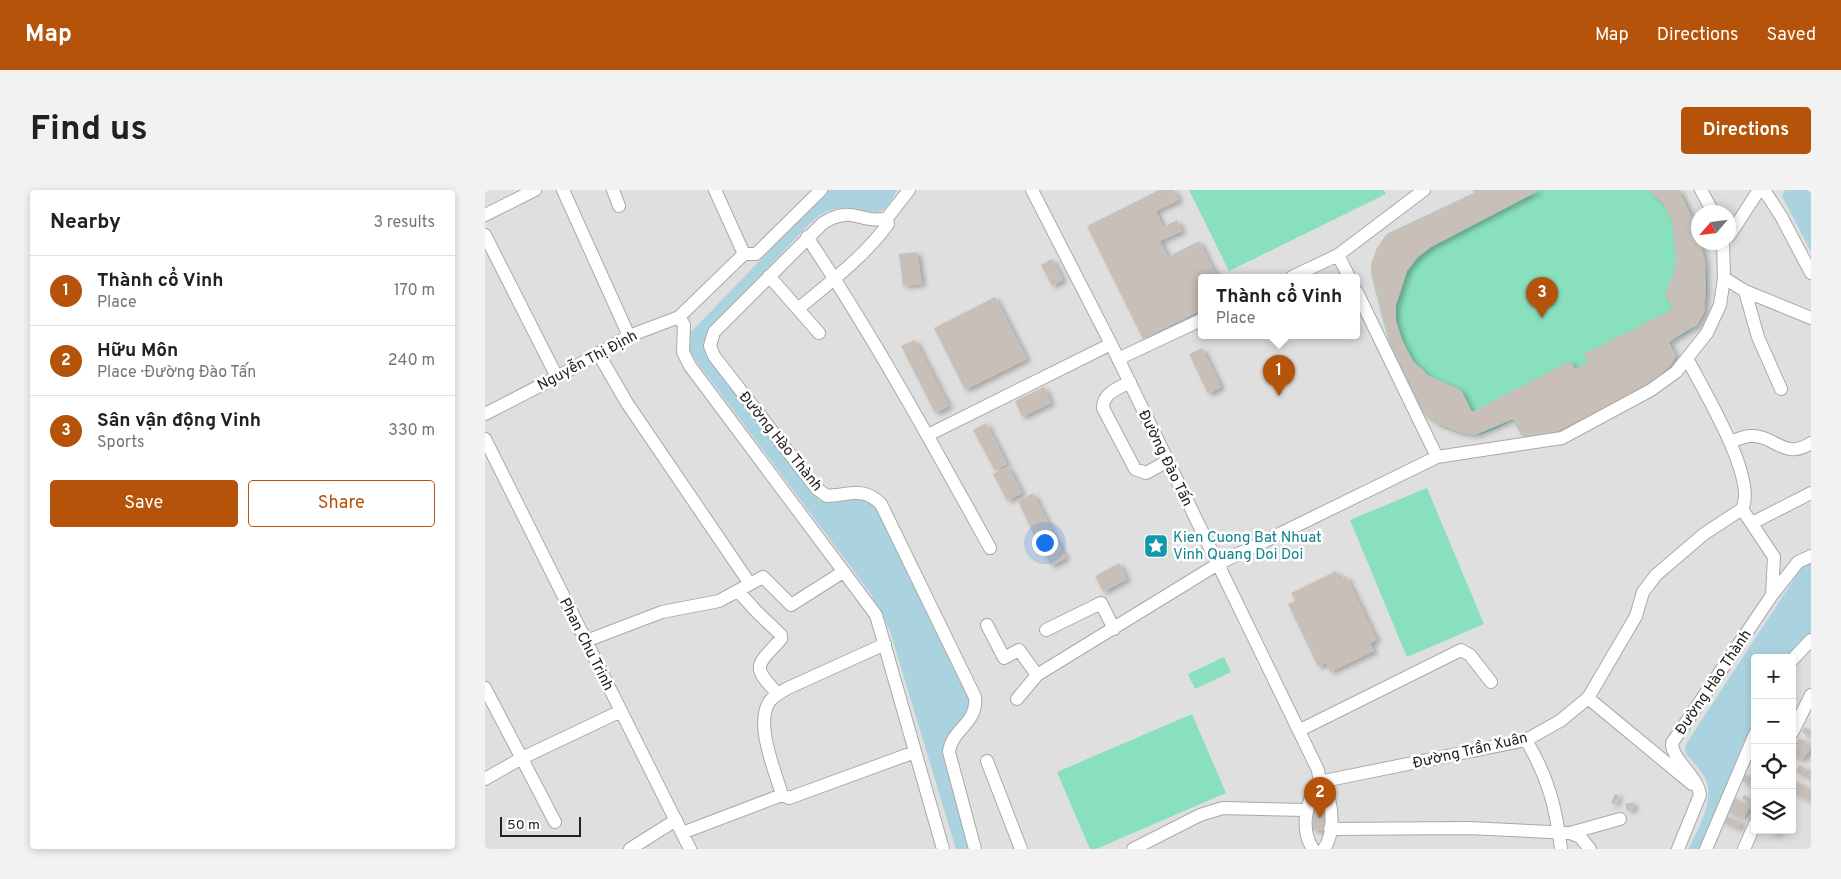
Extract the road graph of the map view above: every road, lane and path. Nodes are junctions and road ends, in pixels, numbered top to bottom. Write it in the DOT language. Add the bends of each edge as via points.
graph roads {
  1 [pos="535,190"];
  2 [pos="563,190"];
  3 [pos="613,190"];
  4 [pos="715,190"];
  5 [pos="909,190"];
  6 [pos="1032,190"];
  7 [pos="1424,190"];
  8 [pos="1701,190"];
  9 [pos="1759,190"];
  10 [pos="1764,190"];
  11 [pos="819,191"];
  12 [pos="1709,205"];
  13 [pos="619,206"];
  14 [pos="485,214"];
  15 [pos="887,218"];
  16 [pos="1736,224"];
  17 [pos="485,235"];
  18 [pos="807,237"];
  19 [pos="1725,250"];
  20 [pos="744,254"];
  21 [pos="1338,255"];
  22 [pos="1811,273"];
  23 [pos="1298,274"];
  24 [pos="1348,274"];
  25 [pos="769,276"];
  26 [pos="1724,278"];
  27 [pos="835,279"];
  28 [pos="1745,291"];
  29 [pos="1360,298"];
  30 [pos="798,309"];
  31 [pos="679,317"];
  32 [pos="1811,318"];
  33 [pos="1198,321"];
  34 [pos="819,333"];
  35 [pos="629,336"];
  36 [pos="1111,344"];
  37 [pos="598,352"];
  38 [pos="1118,359"];
  39 [pos="1688,360"];
  40 [pos="557,377"];
  41 [pos="1130,382"];
  42 [pos="1781,390"];
  43 [pos="485,414"];
  44 [pos="928,435"];
  45 [pos="485,439"];
  46 [pos="1730,442"];
  47 [pos="1811,443"];
  48 [pos="1437,457"];
  49 [pos="1168,461"];
  50 [pos="1811,493"];
  51 [pos="1742,509"];
  52 [pos="1752,523"];
  53 [pos="990,548"];
  54 [pos="1811,556"];
  55 [pos="1218,564"];
  56 [pos="843,572"];
  57 [pos="750,584"];
  58 [pos="738,590"];
  59 [pos="1772,595"];
  60 [pos="987,625"];
  61 [pos="1114,629"];
  62 [pos="1046,630"];
  63 [pos="1811,640"];
  64 [pos="586,641"];
  65 [pos="885,644"];
  66 [pos="1796,656"];
  67 [pos="1037,675"];
  68 [pos="1491,682"];
  69 [pos="485,688"];
  70 [pos="778,694"];
  71 [pos="1811,695"];
  72 [pos="1588,698"];
  73 [pos="1017,699"];
  74 [pos="621,711"];
  75 [pos="1796,726"];
  76 [pos="1300,730"];
  77 [pos="1526,740"];
  78 [pos="1751,743"];
  79 [pos="915,752"];
  80 [pos="522,758"];
  81 [pos="987,761"];
  82 [pos="485,778"];
  83 [pos="1319,782"];
  84 [pos="1699,789"];
  85 [pos="782,795"];
  86 [pos="1306,810"];
  87 [pos="1620,819"];
  88 [pos="675,820"];
  89 [pos="555,822"];
  90 [pos="1330,829"];
  91 [pos="682,833"];
  92 [pos="1565,833"];
  93 [pos="1751,834"];
  94 [pos="630,849"];
  95 [pos="690,849"];
  96 [pos="943,849"];
  97 [pos="975,849"];
  98 [pos="1021,849"];
  99 [pos="1133,849"];
  100 [pos="1313,849"];
  101 [pos="1324,849"];
  102 [pos="1561,849"];
  103 [pos="1590,849"];
  104 [pos="1678,849"];
  105 [pos="1706,849"];
  106 [pos="1745,849"];
  1 -- 14 [label="street"];
  2 -- 35 [label="street"];
  3 -- 13 [label="street"];
  4 -- 20 [label="street"];
  5 -- 15 [label="street"];
  6 -- 36 [label="street, Đường Đào Tấn"];
  7 -- 21 [label="street"];
  8 -- 12 [label="street"];
  9 -- 16 [label="street"];
  10 -- 22 [label="street"];
  11 -- 20 [label="street, Nguyễn Thị Định" via="756,254"];
  15 -- 18 [label="street, Đường Hào Thành" via="874,220 856,214 839,214 823,222"];
  15 -- 27 [label="street" via="888,224 880,235"];
  17 -- 40 [label="street"];
  18 -- 25 [label="street, Đường Hào Thành"];
  18 -- 27 [label="street"];
  19 -- 26 [label="street"];
  20 -- 31 [label="street, Nguyễn Thị Định"];
  21 -- 23 [label="street"];
  21 -- 24 [label="street"];
  25 -- 30 [label="street"];
  25 -- 97 [label="street, Đường Hào Thành" via="714,332 712,352 822,494 860,491 875,497 881,504 975,697 975,713 953,739 949,752"];
  26 -- 28 [label="street"];
  26 -- 39 [label="street" via="1720,305 1707,334"];
  27 -- 30 [label="street"];
  27 -- 44 [label="street"];
  28 -- 32 [label="street"];
  28 -- 42 [label="street" via="1763,353"];
  29 -- 48 [label="street"];
  30 -- 34 [label="street"];
  31 -- 35 [label="street, Nguyễn Thị Định"];
  31 -- 56 [label="street" via="683,326 683,352 690,366"];
  33 -- 38 [label="street"];
  35 -- 37 [label="street, Nguyễn Thị Định"];
  36 -- 38 [label="street, Đường Đào Tấn"];
  36 -- 44 [label="street"];
  37 -- 40 [label="street, Nguyễn Thị Định"];
  37 -- 57 [label="street" via="627,403"];
  38 -- 41 [label="street, Đường Đào Tấn"];
  39 -- 46 [label="street"];
  39 -- 48 [label="street" via="1651,390 1562,438"];
  40 -- 43 [label="street, Nguyễn Thị Định"];
  41 -- 49 [label="street, Đường Đào Tấn"];
  41 -- 49 [label="street" via="1108,394 1103,408 1135,469 1146,473"];
  44 -- 53 [label="street"];
  45 -- 64 [label="street, Phan Chu Trinh"];
  46 -- 47 [label="street" via="1749,436 1790,450"];
  46 -- 51 [label="street" via="1745,487"];
  48 -- 55 [label="street"];
  49 -- 55 [label="street, Đường Đào Tấn"];
  50 -- 52 [label="street"];
  51 -- 52 [label="street"];
  51 -- 72 [label="street, Đường Trần Xuân" via="1704,534 1656,575 1643,592 1637,616"];
  52 -- 59 [label="street" via="1774,557"];
  54 -- 59 [label="street, Đường Hào Thành" via="1799,562"];
  55 -- 61 [label="street"];
  55 -- 76 [label="street, Đường Đào Tấn"];
  56 -- 57 [label="street" via="791,605 765,577"];
  56 -- 65 [label="street" via="876,615"];
  57 -- 58 [label="street"];
  58 -- 64 [label="street" via="719,601 661,612"];
  58 -- 70 [label="street" via="781,635 762,660 759,670"];
  59 -- 84 [label="street, Đường Hào Thành" via="1672,743 1674,752"];
  60 -- 67 [label="street" via="1004,658 1019,650"];
  61 -- 62 [label="street" via="1101,603"];
  61 -- 67 [label="street"];
  63 -- 66 [label="street"];
  64 -- 74 [label="street, Phan Chu Trinh"];
  65 -- 70 [label="street"];
  65 -- 79 [label="street"];
  67 -- 73 [label="street"];
  68 -- 76 [label="street" via="1470,655 1461,650"];
  69 -- 80 [label="street"];
  70 -- 85 [label="street" via="769,702 764,726"];
  71 -- 75 [label="street"];
  72 -- 77 [label="street, Đường Trần Xuân" via="1571,713"];
  72 -- 84 [label="street"];
  74 -- 80 [label="street"];
  74 -- 88 [label="street, Phan Chu Trinh"];
  76 -- 83 [label="street, Đường Đào Tấn" via="1318,770"];
  77 -- 83 [label="street, Đường Trần Xuân"];
  77 -- 92 [label="street" via="1548,782"];
  78 -- 105 [label="street"];
  79 -- 85 [label="street" via="795,797"];
  79 -- 96 [label="street"];
  80 -- 82 [label="street"];
  80 -- 89 [label="street"];
  81 -- 98 [label="street"];
  83 -- 86 [label="street"];
  83 -- 90 [label="street, Đường Đào Tấn" via="1329,801"];
  84 -- 104 [label="street" via="1698,802"];
  85 -- 91 [label="street"];
  86 -- 99 [label="street" via="1223,808 1200,815"];
  86 -- 100 [label="street" via="1306,833"];
  87 -- 92 [label="street"];
  88 -- 91 [label="street, Phan Chu Trinh"];
  88 -- 94 [label="street"];
  90 -- 92 [label="street" via="1468,828"];
  90 -- 101 [label="street, Đường Đào Tấn"];
  91 -- 95 [label="street, Phan Chu Trinh"];
  92 -- 102 [label="street"];
  92 -- 103 [label="street" via="1580,837"];
  93 -- 106 [label="street"];
}
